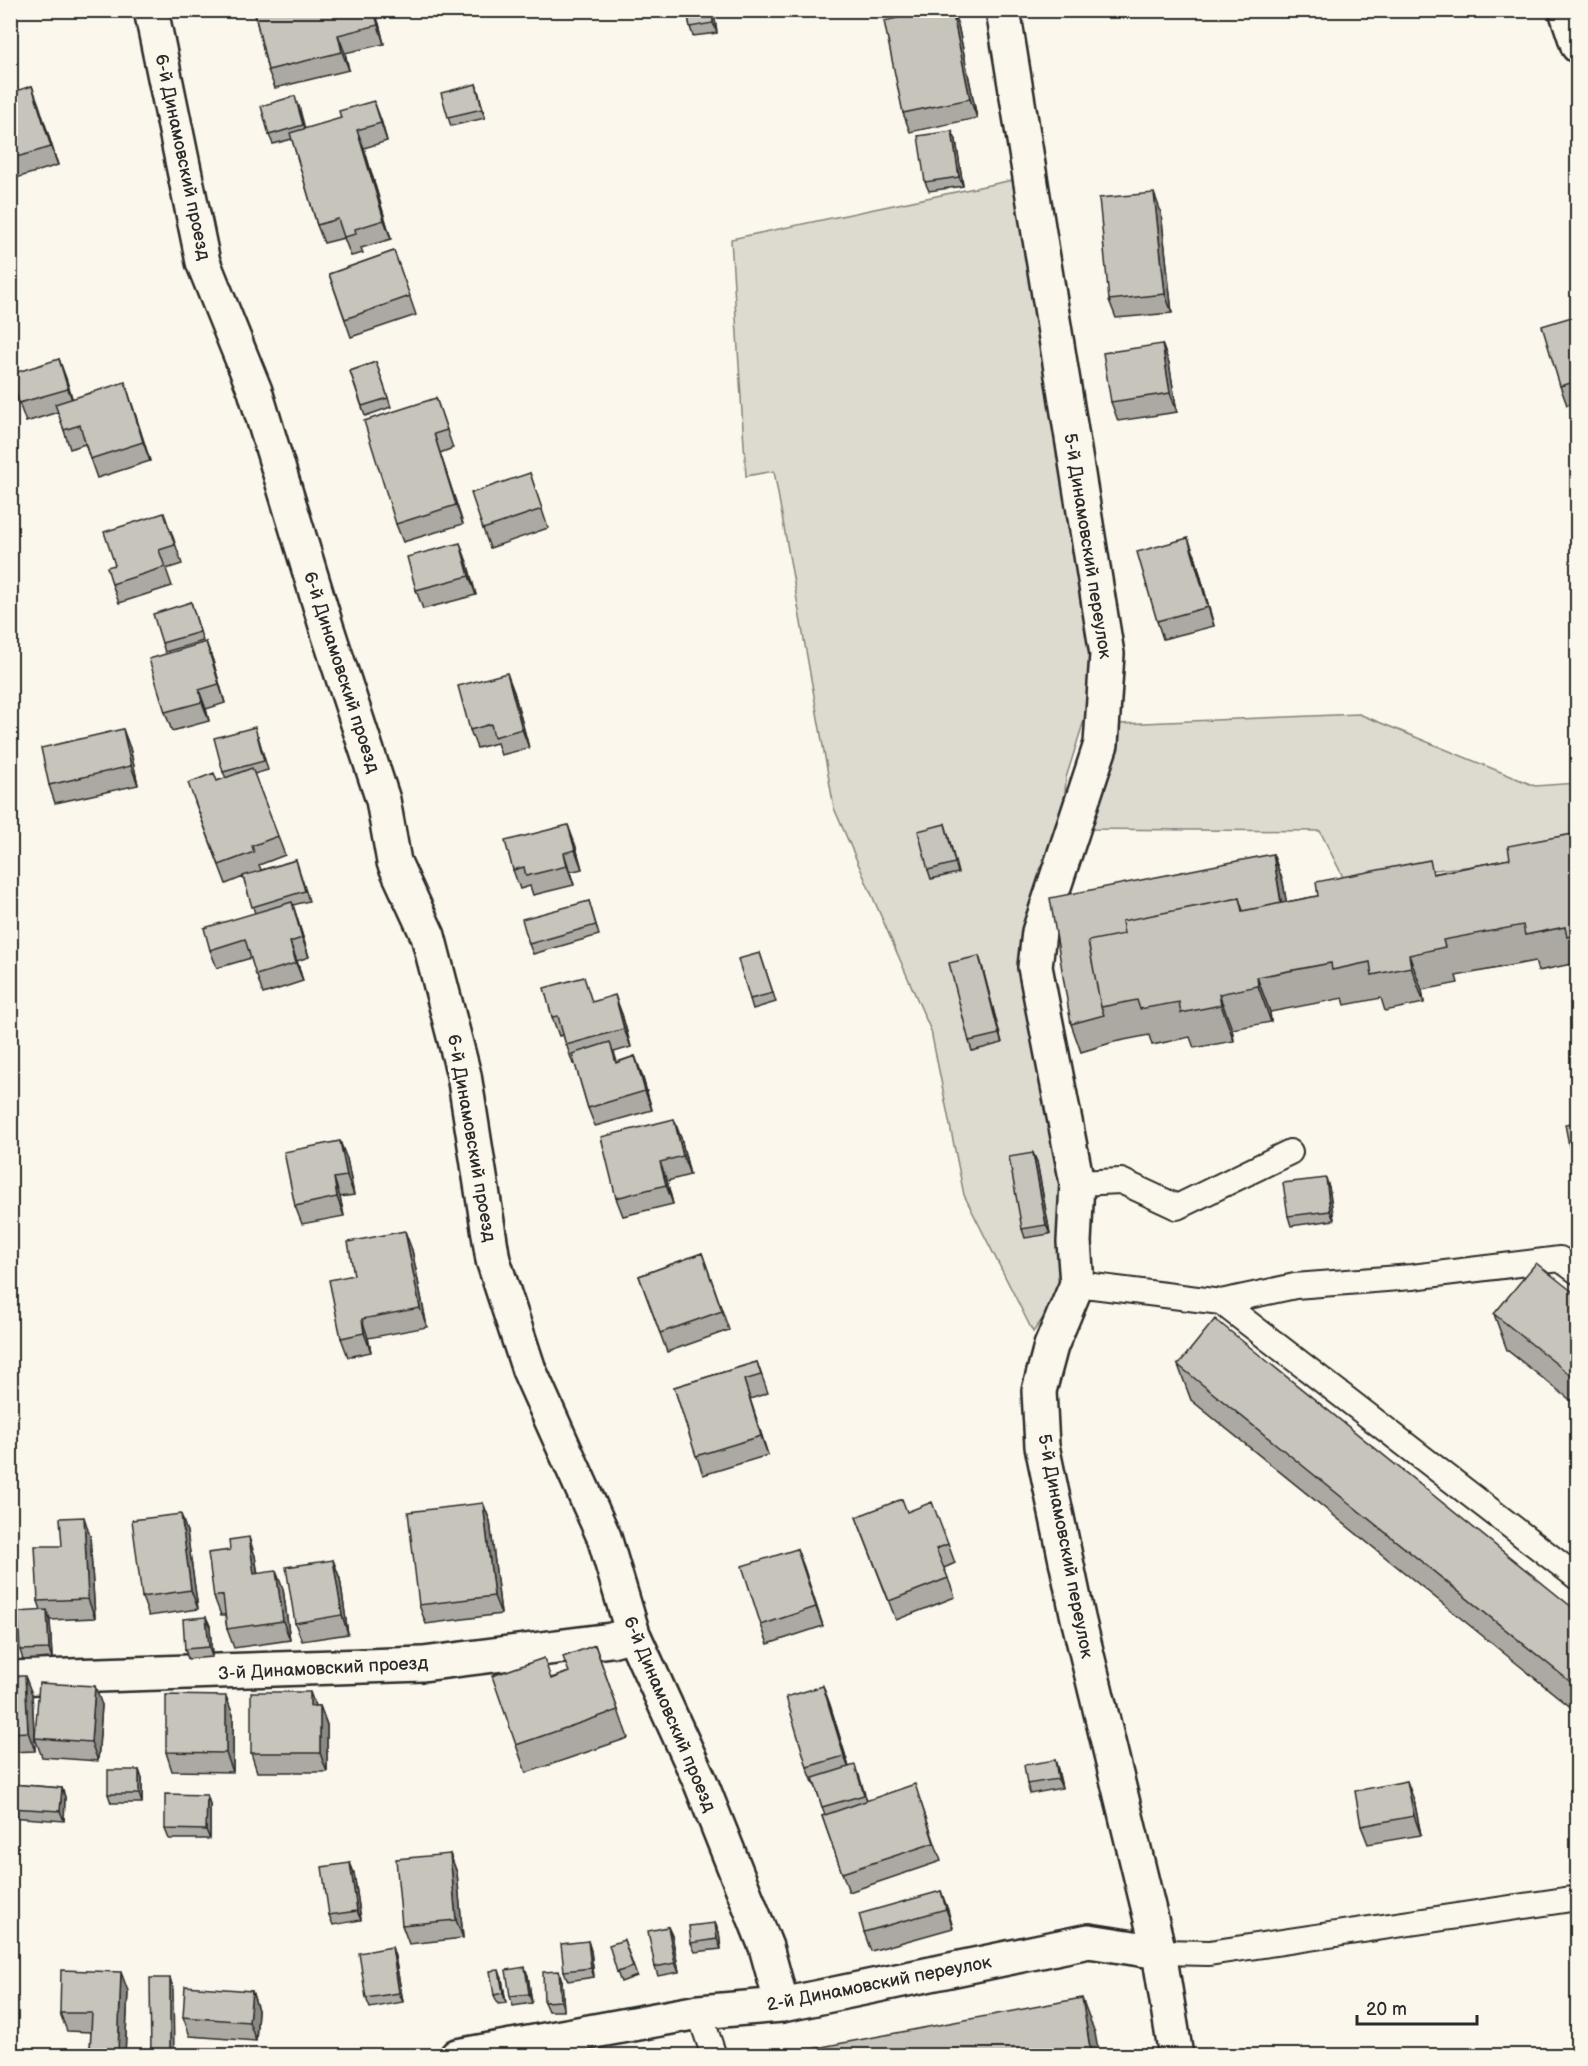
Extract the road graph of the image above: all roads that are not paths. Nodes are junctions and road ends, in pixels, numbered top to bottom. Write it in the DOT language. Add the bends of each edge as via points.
graph roads {
  1 [pos="151,10"];
  2 [pos="1003,10"];
  3 [pos="1566,10"];
  4 [pos="1578,46"];
  5 [pos="1290,1152"];
  6 [pos="1077,1183"];
  7 [pos="1578,1272"];
  8 [pos="1077,1284"];
  9 [pos="1221,1302"];
  10 [pos="1578,1578"];
  11 [pos="633,1634"];
  12 [pos="10,1678"];
  13 [pos="1578,1898"];
  14 [pos="1159,1952"];
  15 [pos="782,2005"];
  16 [pos="699,2012"];
  17 [pos="457,2055"];
  18 [pos="714,2055"];
  19 [pos="1176,2055"];
  1 -- 11 [label="street, 6-й Динамовский проезд" via="203,262 255,392 383,800 394,861 428,936 464,1075 493,1260 529,1370 604,1537"];
  2 -- 6 [label="street, 5-й Динамовский переулок" via="1107,654 1101,744 1039,932 1035,967"];
  3 -- 4 [label="street"];
  5 -- 6 [label="lane" via="1177,1207 1120,1181"];
  6 -- 8 [label="street, 5-й Динамовский переулок"];
  7 -- 9 [label="lane" via="1560,1259 1295,1286"];
  8 -- 9 [label="lane"];
  8 -- 14 [label="street, 5-й Динамовский переулок" via="1051,1346 1039,1391 1042,1446 1081,1629"];
  9 -- 10 [label="lane"];
  11 -- 12 [label="street, 3-й Динамовский проезд" via="423,1664"];
  11 -- 15 [label="street, 6-й Динамовский проезд" via="700,1781 766,1947"];
  13 -- 14 [label="lane" via="1209,1953"];
  14 -- 15 [label="street, 2-й Динамовский переулок" via="1089,1941"];
  14 -- 19 [label="street"];
  15 -- 16 [label="street, 2-й Динамовский переулок"];
  16 -- 17 [label="street, 2-й Динамовский переулок"];
  16 -- 18 [label="lane"];
}
